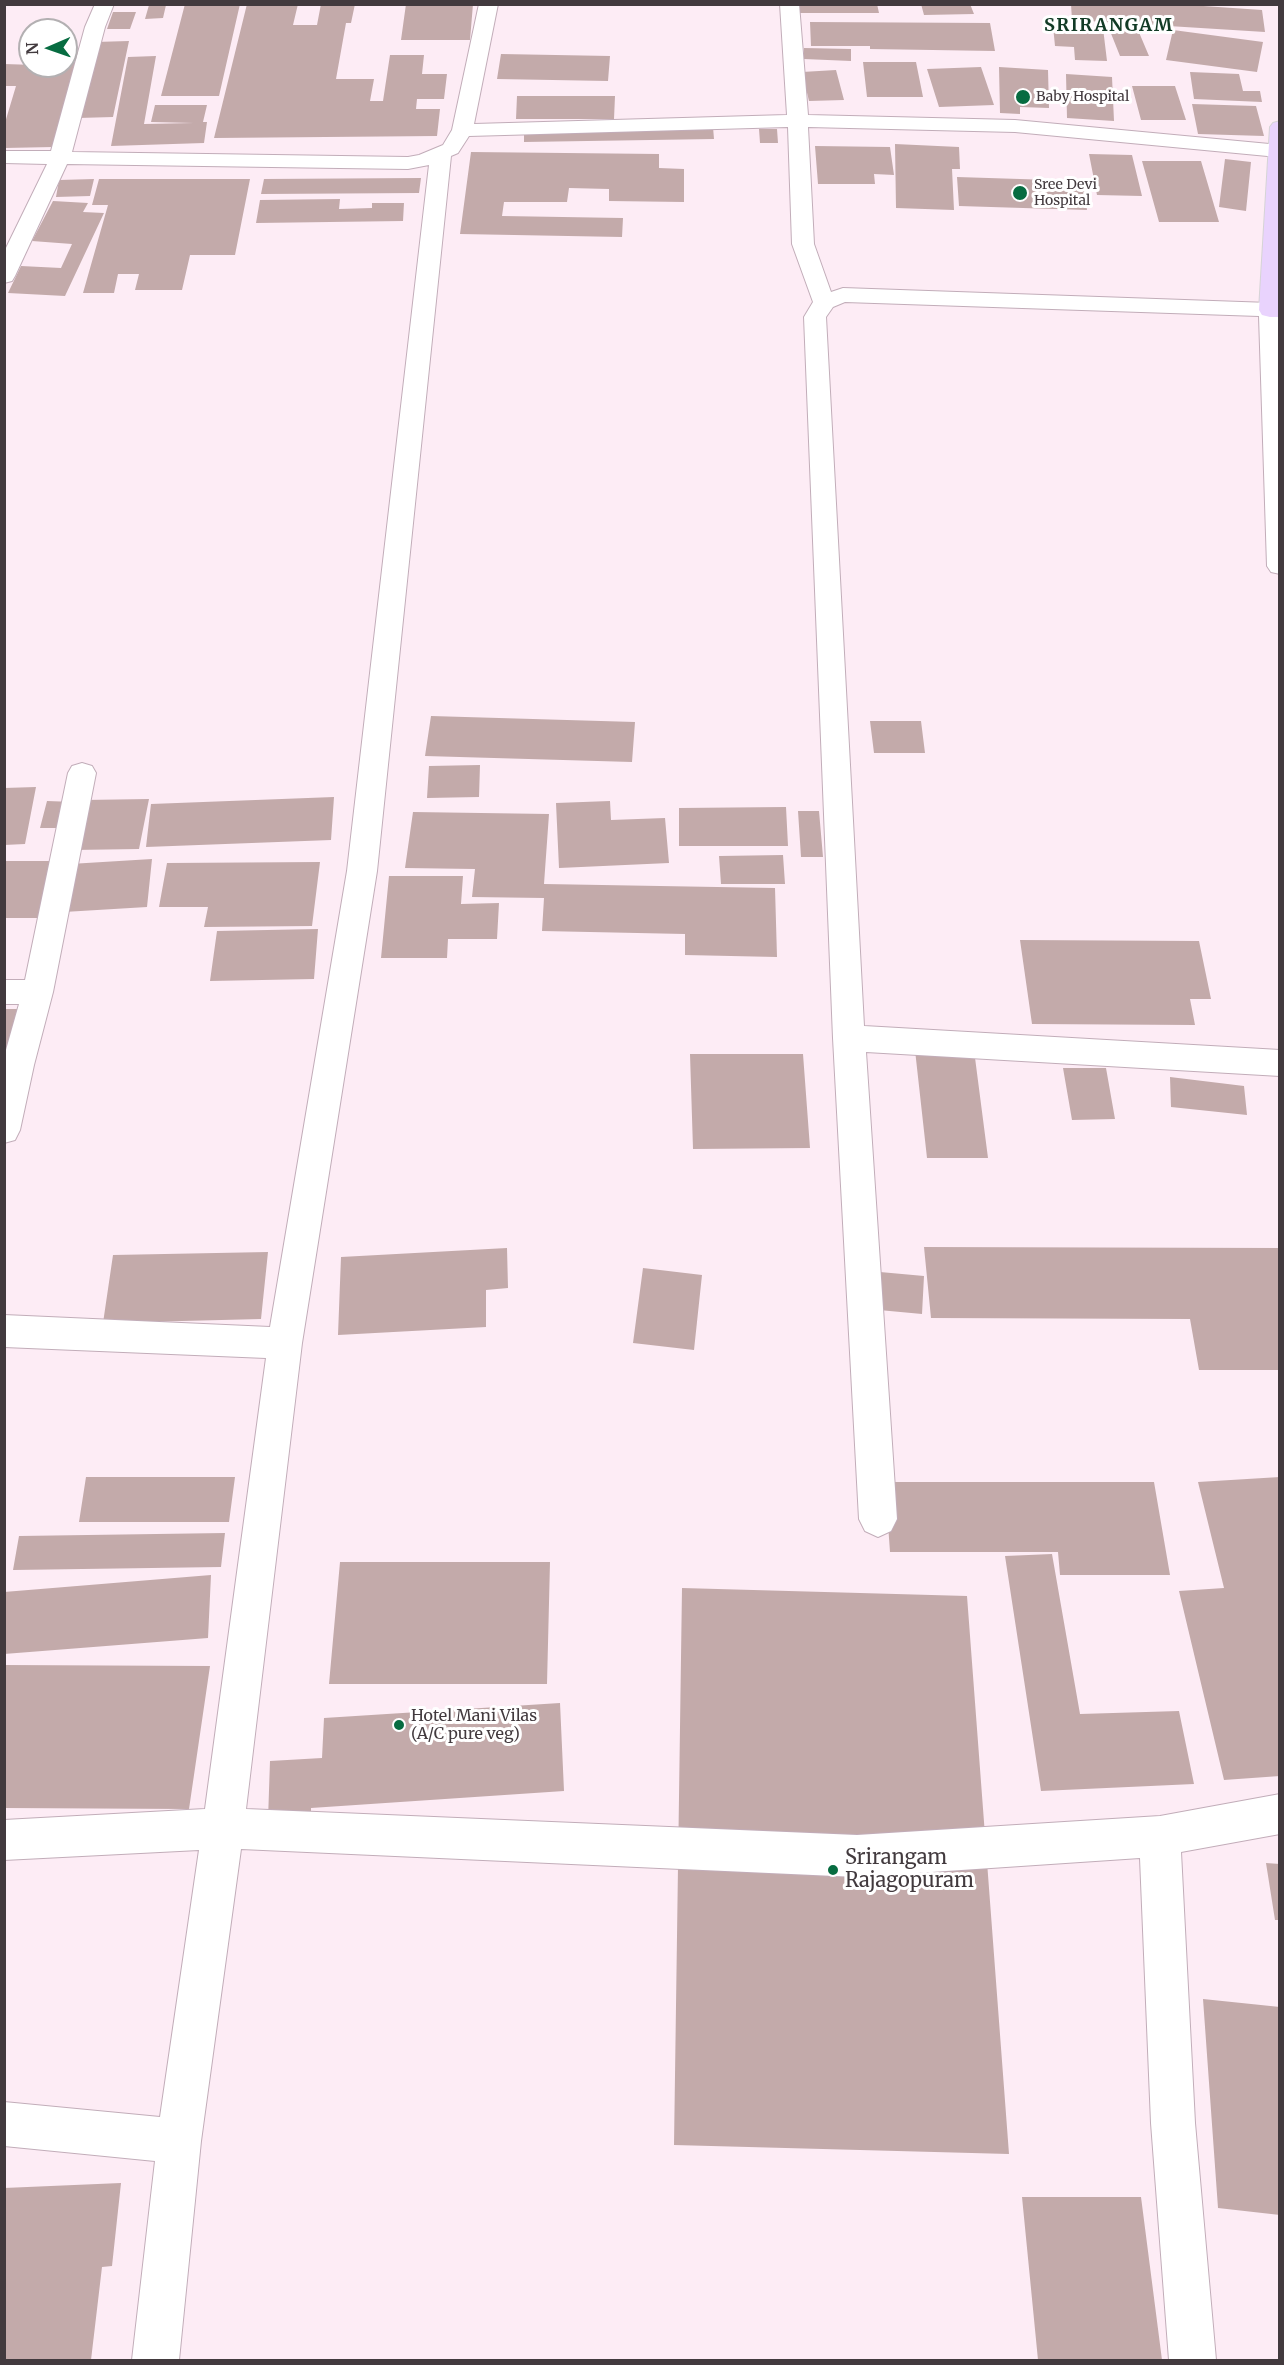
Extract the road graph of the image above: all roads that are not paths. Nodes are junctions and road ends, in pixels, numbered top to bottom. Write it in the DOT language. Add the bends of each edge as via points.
graph roads {
  1 [pos="105,4"];
  2 [pos="489,4"];
  3 [pos="789,4"];
  4 [pos="798,121"];
  5 [pos="1280,127"];
  6 [pos="462,130"];
  7 [pos="1278,151"];
  8 [pos="441,154"];
  9 [pos="4,158"];
  10 [pos="60,158"];
  11 [pos="1277,219"];
  12 [pos="4,276"];
  13 [pos="824,302"];
  14 [pos="1275,310"];
  15 [pos="1280,566"];
  16 [pos="82,773"];
  17 [pos="4,992"];
  18 [pos="38,992"];
  19 [pos="849,1038"];
  20 [pos="1280,1063"];
  21 [pos="4,1130"];
  22 [pos="4,1331"];
  23 [pos="285,1344"];
  24 [pos="878,1520"];
  25 [pos="1280,1814"];
  26 [pos="223,1828"];
  27 [pos="1160,1836"];
  28 [pos="4,1840"];
  29 [pos="4,2124"];
  30 [pos="179,2141"];
  31 [pos="156,2361"];
  32 [pos="1193,2361"];
  1 -- 10 [label="street" via="95,27"];
  2 -- 6 [label="street"];
  3 -- 4 [label="street"];
  4 -- 6 [label="street"];
  4 -- 7 [label="street" via="1015,126"];
  4 -- 13 [label="street" via="803,244"];
  5 -- 7 [label="main road"];
  6 -- 8 [label="street" via="451,149"];
  7 -- 11 [label="main road"];
  8 -- 10 [label="street" via="408,163"];
  8 -- 23 [label="street" via="362,871"];
  9 -- 10 [label="street"];
  10 -- 12 [label="street"];
  11 -- 14 [label="main road"];
  13 -- 14 [label="street" via="843,295"];
  13 -- 19 [label="street" via="815,317"];
  14 -- 15 [label="street"];
  16 -- 18 [label="street"];
  17 -- 18 [label="street"];
  18 -- 21 [label="street"];
  19 -- 20 [label="street"];
  19 -- 24 [label="street"];
  22 -- 23 [label="street"];
  23 -- 26 [label="street"];
  25 -- 27 [label="street"];
  26 -- 27 [label="street" via="857,1856"];
  26 -- 28 [label="street"];
  26 -- 30 [label="street"];
  27 -- 32 [label="street" via="1173,2123"];
  29 -- 30 [label="street"];
  30 -- 31 [label="street"];
}
